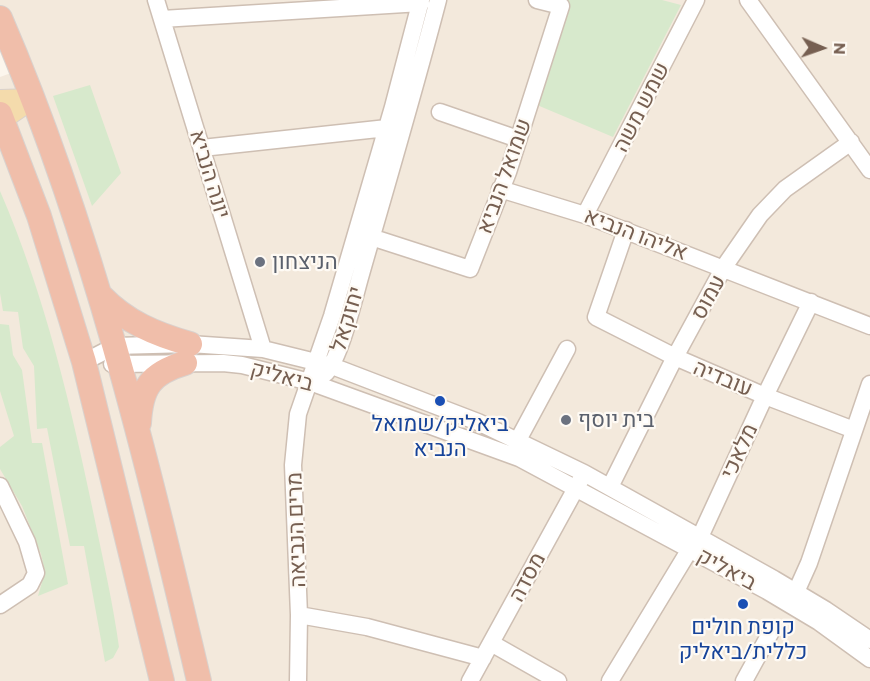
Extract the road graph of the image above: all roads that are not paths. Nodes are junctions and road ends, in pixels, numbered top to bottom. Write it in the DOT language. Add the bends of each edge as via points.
graph roads {
  1 [pos="156,0"];
  2 [pos="438,0"];
  3 [pos="537,0"];
  4 [pos="696,0"];
  5 [pos="748,0"];
  6 [pos="421,2"];
  7 [pos="0,18"];
  8 [pos="162,19"];
  9 [pos="32,99"];
  10 [pos="440,112"];
  11 [pos="1,114"];
  12 [pos="387,128"];
  13 [pos="518,139"];
  14 [pos="851,142"];
  15 [pos="202,148"];
  16 [pos="0,167"];
  17 [pos="870,170"];
  18 [pos="501,189"];
  19 [pos="585,214"];
  20 [pos="39,216"];
  21 [pos="626,230"];
  22 [pos="371,237"];
  23 [pos="724,267"];
  24 [pos="99,294"];
  25 [pos="811,302"];
  26 [pos="870,326"];
  27 [pos="263,348"];
  28 [pos="567,349"];
  29 [pos="187,353"];
  30 [pos="117,355"];
  31 [pos="675,357"];
  32 [pos="84,362"];
  33 [pos="324,364"];
  34 [pos="279,373"];
  35 [pos="310,382"];
  36 [pos="870,384"];
  37 [pos="765,396"];
  38 [pos="298,414"];
  39 [pos="854,430"];
  40 [pos="138,434"];
  41 [pos="518,440"];
  42 [pos="584,473"];
  43 [pos="0,486"];
  44 [pos="610,487"];
  45 [pos="574,488"];
  46 [pos="695,543"];
  47 [pos="796,592"];
  48 [pos="0,605"];
  49 [pos="299,615"];
  50 [pos="772,630"];
  51 [pos="870,640"];
  52 [pos="491,643"];
  53 [pos="483,658"];
  54 [pos="870,659"];
  55 [pos="162,681"];
  56 [pos="199,681"];
  57 [pos="298,681"];
  58 [pos="470,681"];
  59 [pos="558,681"];
  60 [pos="610,681"];
  61 [pos="744,681"];
  1 -- 8 [label="street, יונה הנביא"];
  2 -- 22 [label="street, יחזקאל"];
  3 -- 13 [label="street, שמואל הנביא" via="561,6"];
  4 -- 19 [label="street, שמש משה"];
  5 -- 14 [label="street"];
  6 -- 8 [label="street"];
  6 -- 12 [label="street, יחזקאל"];
  7 -- 9 [label="highway"];
  8 -- 15 [label="street, יונה הנביא"];
  9 -- 11 [label="main road"];
  9 -- 24 [label="highway" via="66,188"];
  10 -- 13 [label="street"];
  11 -- 20 [label="highway"];
  12 -- 15 [label="street"];
  12 -- 33 [label="street, יחזקאל" via="332,316"];
  13 -- 18 [label="street, שמואל הנביא"];
  14 -- 17 [label="street"];
  14 -- 23 [label="street, עמוס" via="785,189 760,215"];
  15 -- 27 [label="street, יונה הנביא"];
  16 -- 20 [label="highway"];
  18 -- 19 [label="street, אליהו הנביא"];
  18 -- 22 [label="street, שמואל הנביא" via="470,269"];
  19 -- 21 [label="street, אליהו הנביא"];
  20 -- 32 [label="highway"];
  21 -- 23 [label="street, אליהו הנביא"];
  21 -- 31 [label="street, עובדיה" via="596,317"];
  22 -- 33 [label="street, יחזקאל"];
  23 -- 25 [label="street, אליהו הנביא"];
  23 -- 31 [label="street, עמוס"];
  24 -- 29 [label="highway" via="120,314"];
  24 -- 30 [label="highway"];
  25 -- 26 [label="street, אליהו הנביא"];
  25 -- 37 [label="street, מלאכי"];
  27 -- 29 [label="street, ביאליק"];
  27 -- 33 [label="street, ביאליק"];
  28 -- 41 [label="street"];
  29 -- 30 [label="street, ביאליק"];
  29 -- 34 [label="street, ביאליק"];
  29 -- 40 [label="highway" via="149,384 140,410"];
  30 -- 32 [label="street, ביאליק"];
  30 -- 40 [label="highway"];
  31 -- 37 [label="street, עובדיה"];
  31 -- 44 [label="street, עמוס"];
  32 -- 55 [label="highway"];
  33 -- 35 [label="street, יחזקאל"];
  33 -- 41 [label="street, ביאליק"];
  34 -- 35 [label="street, ביאליק"];
  34 -- 38 [label="street" via="290,389"];
  35 -- 38 [label="street, מרים הנביאה"];
  35 -- 45 [label="street, ביאליק" via="519,458"];
  36 -- 39 [label="street"];
  37 -- 39 [label="street, עובדיה"];
  37 -- 46 [label="street, מלאכי"];
  38 -- 49 [label="street, מרים הנביאה" via="293,465"];
  39 -- 47 [label="street"];
  40 -- 56 [label="highway"];
  41 -- 42 [label="street, ביאליק"];
  42 -- 44 [label="street, ביאליק"];
  42 -- 45 [label="street, מסדה"];
  43 -- 48 [label="street" via="27,542 36,573 30,585"];
  44 -- 46 [label="street, ביאליק"];
  45 -- 46 [label="street, ביאליק"];
  45 -- 52 [label="street, מסדה"];
  46 -- 47 [label="street, ביאליק"];
  46 -- 54 [label="street, ביאליק"];
  46 -- 60 [label="street, מלאכי"];
  47 -- 51 [label="street, ביאליק"];
  49 -- 53 [label="street" via="367,627"];
  49 -- 57 [label="street, מרים הנביאה"];
  50 -- 61 [label="street"];
  52 -- 53 [label="street, מסדה"];
  52 -- 59 [label="street"];
  53 -- 58 [label="street, מסדה"];
}
